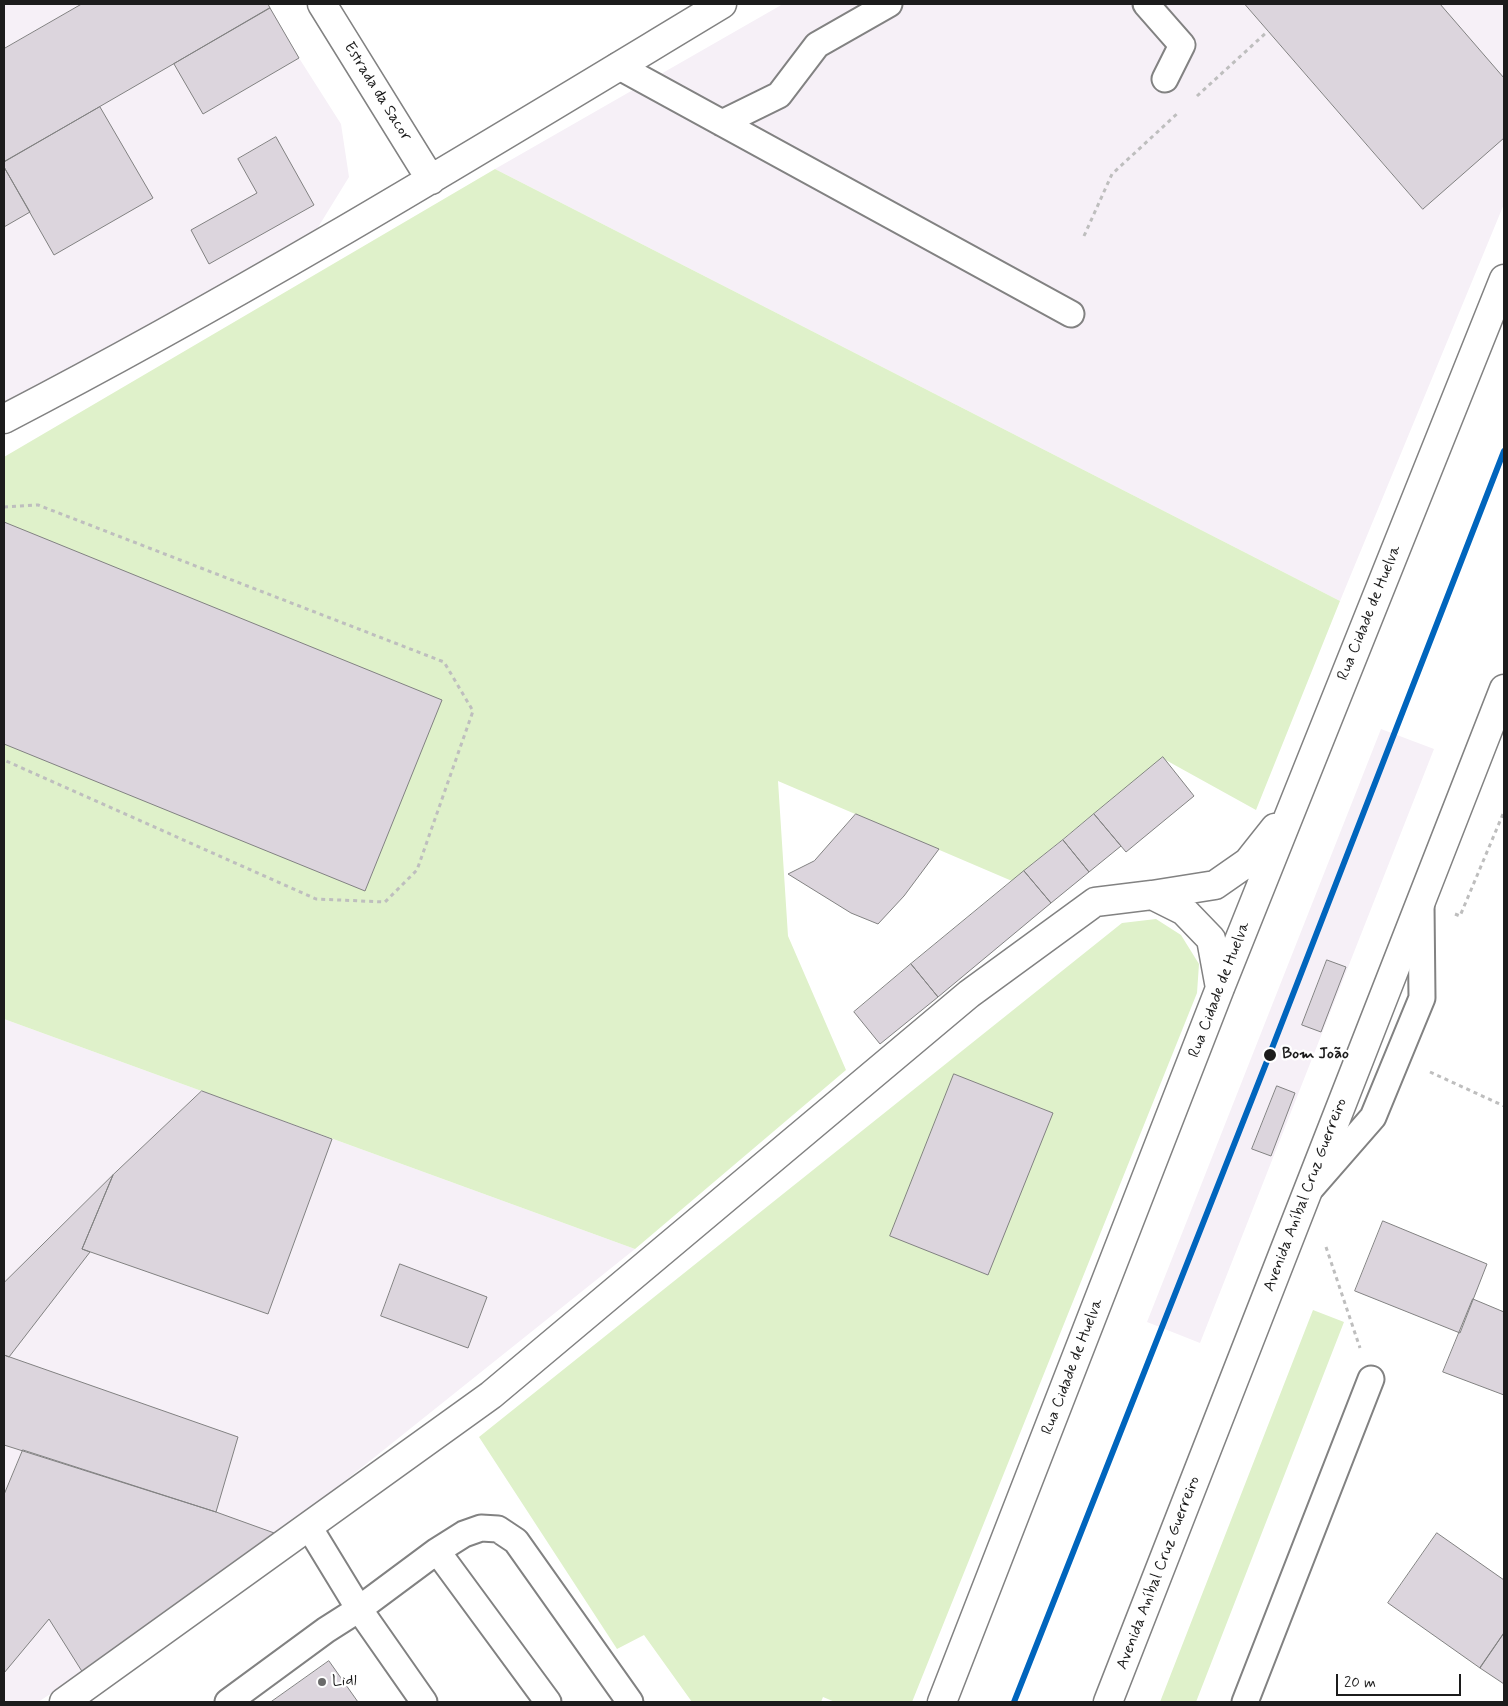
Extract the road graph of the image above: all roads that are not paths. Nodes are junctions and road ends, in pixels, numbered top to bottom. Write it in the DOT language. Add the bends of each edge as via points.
graph roads {
  1 [pos="322,4"];
  2 [pos="722,4"];
  3 [pos="889,4"];
  4 [pos="1146,4"];
  5 [pos="618,66"];
  6 [pos="1165,79"];
  7 [pos="722,123"];
  8 [pos="431,180"];
  9 [pos="1504,279"];
  10 [pos="1071,314"];
  11 [pos="4,419"];
  12 [pos="1504,689"];
  13 [pos="1294,803"];
  14 [pos="1152,895"];
  15 [pos="1421,902"];
  16 [pos="1220,988"];
  17 [pos="1307,1193"];
  18 [pos="1371,1379"];
  19 [pos="309,1527"];
  20 [pos="437,1551"];
  21 [pos="360,1610"];
  22 [pos="64,1702"];
  23 [pos="228,1702"];
  24 [pos="424,1702"];
  25 [pos="548,1702"];
  26 [pos="630,1702"];
  27 [pos="942,1702"];
  28 [pos="1108,1702"];
  29 [pos="1245,1702"];
  1 -- 8 [label="street, Estrada da Sacor"];
  2 -- 5 [label="street"];
  3 -- 7 [label="lane" via="817,45 779,95"];
  4 -- 6 [label="lane" via="1182,45"];
  5 -- 7 [label="lane"];
  5 -- 8 [label="street"];
  7 -- 10 [label="lane"];
  8 -- 11 [label="street" via="86,376"];
  9 -- 13 [label="street, Rua Cidade de Huelva"];
  12 -- 15 [label="street, Avenida Aníbal Cruz Guerreiro"];
  13 -- 14 [label="street" via="1248,862 1215,885"];
  13 -- 16 [label="street, Rua Cidade de Huelva"];
  14 -- 16 [label="street" via="1184,911 1211,939"];
  14 -- 19 [label="street" via="1095,902 969,994 491,1395"];
  15 -- 17 [label="street, Avenida Aníbal Cruz Guerreiro"];
  15 -- 17 [label="lane" via="1422,998 1373,1117"];
  16 -- 27 [label="street, Rua Cidade de Huelva"];
  17 -- 28 [label="street, Avenida Aníbal Cruz Guerreiro"];
  18 -- 29 [label="lane"];
  19 -- 21 [label="lane"];
  19 -- 22 [label="street"];
  20 -- 21 [label="lane"];
  20 -- 25 [label="lane"];
  20 -- 26 [label="lane" via="464,1534 481,1528 498,1529 516,1541"];
  21 -- 23 [label="lane" via="326,1630"];
  21 -- 24 [label="lane"];
}
